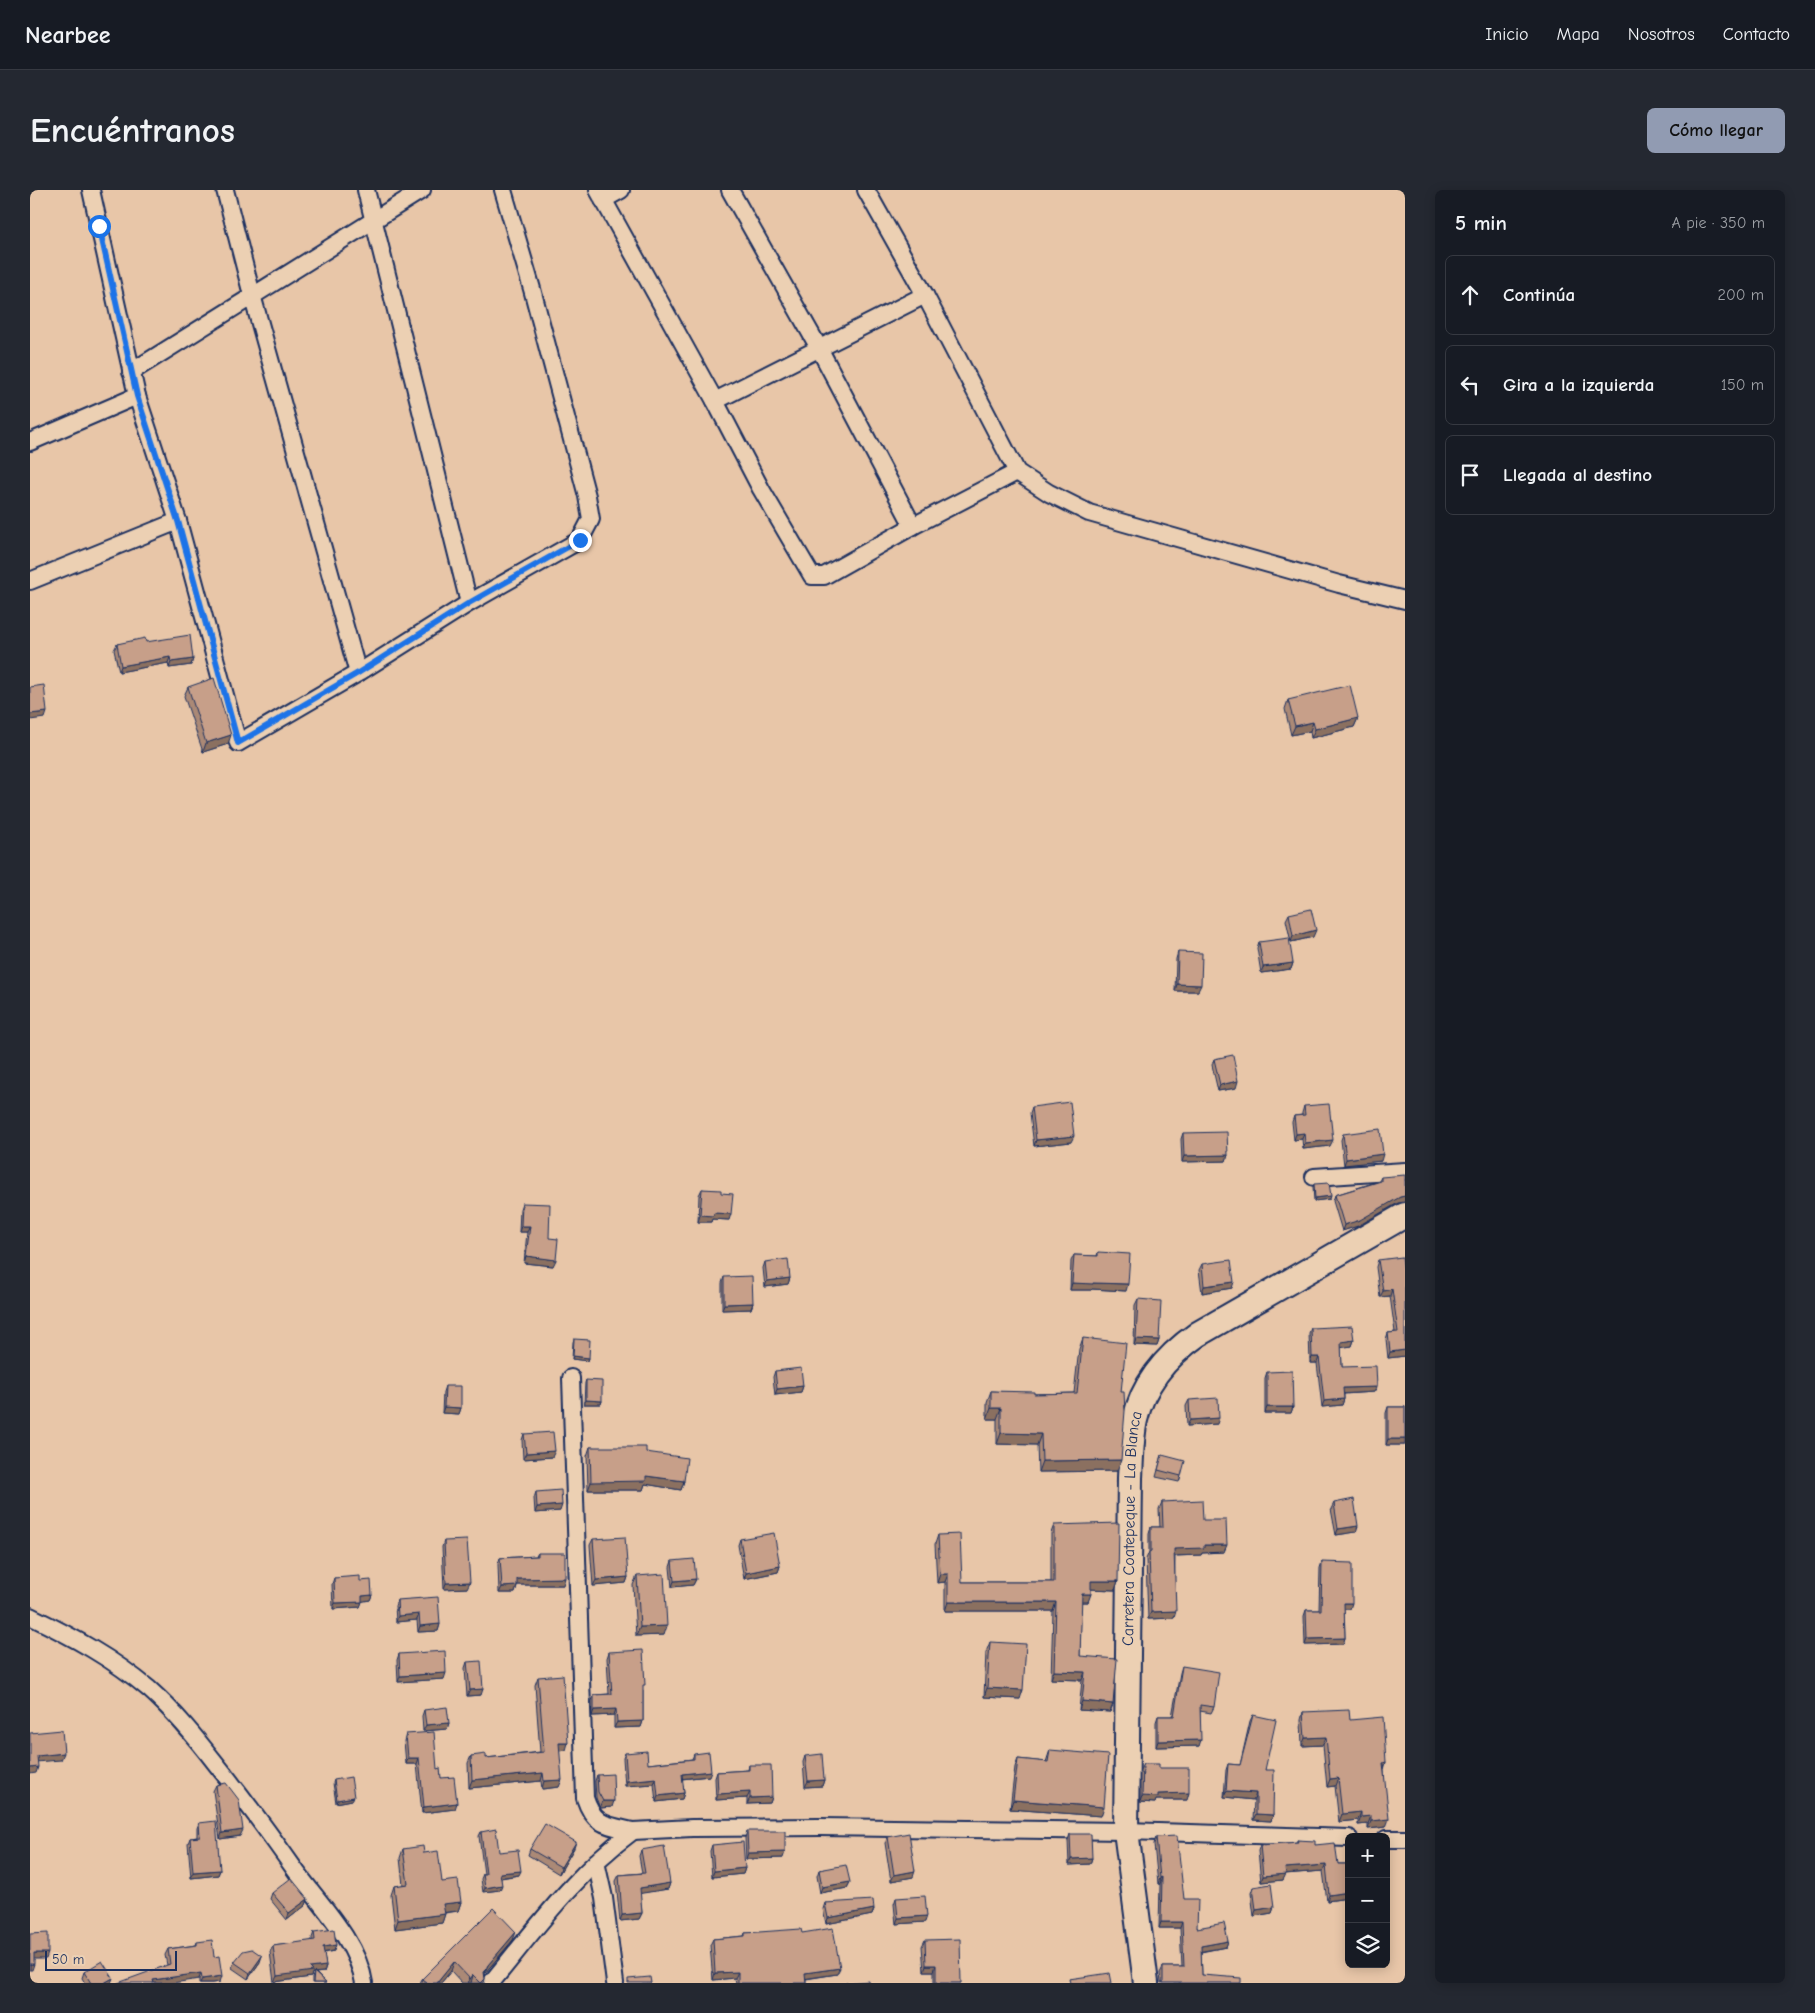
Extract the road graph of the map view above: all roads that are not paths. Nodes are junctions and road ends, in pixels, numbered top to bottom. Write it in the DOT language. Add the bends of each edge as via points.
graph roads {
  1 [pos="91,190"];
  2 [pos="225,190"];
  3 [pos="366,190"];
  4 [pos="422,190"];
  5 [pos="503,190"];
  6 [pos="621,190"];
  7 [pos="730,190"];
  8 [pos="866,190"];
  9 [pos="600,195"];
  10 [pos="374,219"];
  11 [pos="252,295"];
  12 [pos="924,295"];
  13 [pos="819,348"];
  14 [pos="131,372"];
  15 [pos="137,396"];
  16 [pos="715,401"];
  17 [pos="30,442"];
  18 [pos="1017,472"];
  19 [pos="178,521"];
  20 [pos="913,526"];
  21 [pos="30,581"];
  22 [pos="1405,600"];
  23 [pos="469,603"];
  24 [pos="358,673"];
  25 [pos="1405,1171"];
  26 [pos="1314,1177"];
  27 [pos="1405,1215"];
  28 [pos="571,1378"];
  29 [pos="30,1616"];
  30 [pos="633,1831"];
  31 [pos="1126,1831"];
  32 [pos="1345,1838"];
  33 [pos="1390,1839"];
  34 [pos="1405,1839"];
  35 [pos="596,1862"];
  36 [pos="364,1983"];
  37 [pos="491,1983"];
  38 [pos="615,1983"];
  39 [pos="1146,1983"];
  1 -- 14 [label="street"];
  2 -- 11 [label="street"];
  3 -- 10 [label="street"];
  4 -- 10 [label="street"];
  5 -- 23 [label="street" via="591,519 580,540"];
  6 -- 9 [label="street"];
  7 -- 13 [label="street"];
  8 -- 12 [label="street"];
  9 -- 16 [label="street"];
  10 -- 11 [label="street"];
  10 -- 23 [label="street"];
  11 -- 14 [label="street"];
  11 -- 24 [label="street"];
  12 -- 13 [label="street"];
  12 -- 18 [label="street"];
  13 -- 16 [label="street"];
  13 -- 20 [label="street"];
  14 -- 15 [label="street"];
  15 -- 17 [label="street"];
  15 -- 19 [label="street"];
  16 -- 20 [label="street" via="812,576 824,576"];
  18 -- 20 [label="street"];
  18 -- 22 [label="street" via="1089,513"];
  19 -- 21 [label="street"];
  19 -- 24 [label="street" via="238,743"];
  23 -- 24 [label="street"];
  25 -- 26 [label="street"];
  27 -- 31 [label="main road, Carretera Coatepeque - La Blanca" via="1191,1339 1170,1356 1140,1402 1135,1420 1130,1478"];
  28 -- 30 [label="street" via="585,1798 589,1813 597,1820"];
  29 -- 36 [label="street" via="80,1640 118,1664 184,1722 344,1936"];
  30 -- 31 [label="street" via="820,1827"];
  30 -- 35 [label="street"];
  31 -- 32 [label="street"];
  31 -- 39 [label="main road, Carretera Coatepeque - La Blanca"];
  33 -- 34 [label="street"];
  35 -- 37 [label="street" via="569,1887"];
  35 -- 38 [label="street"];
}
